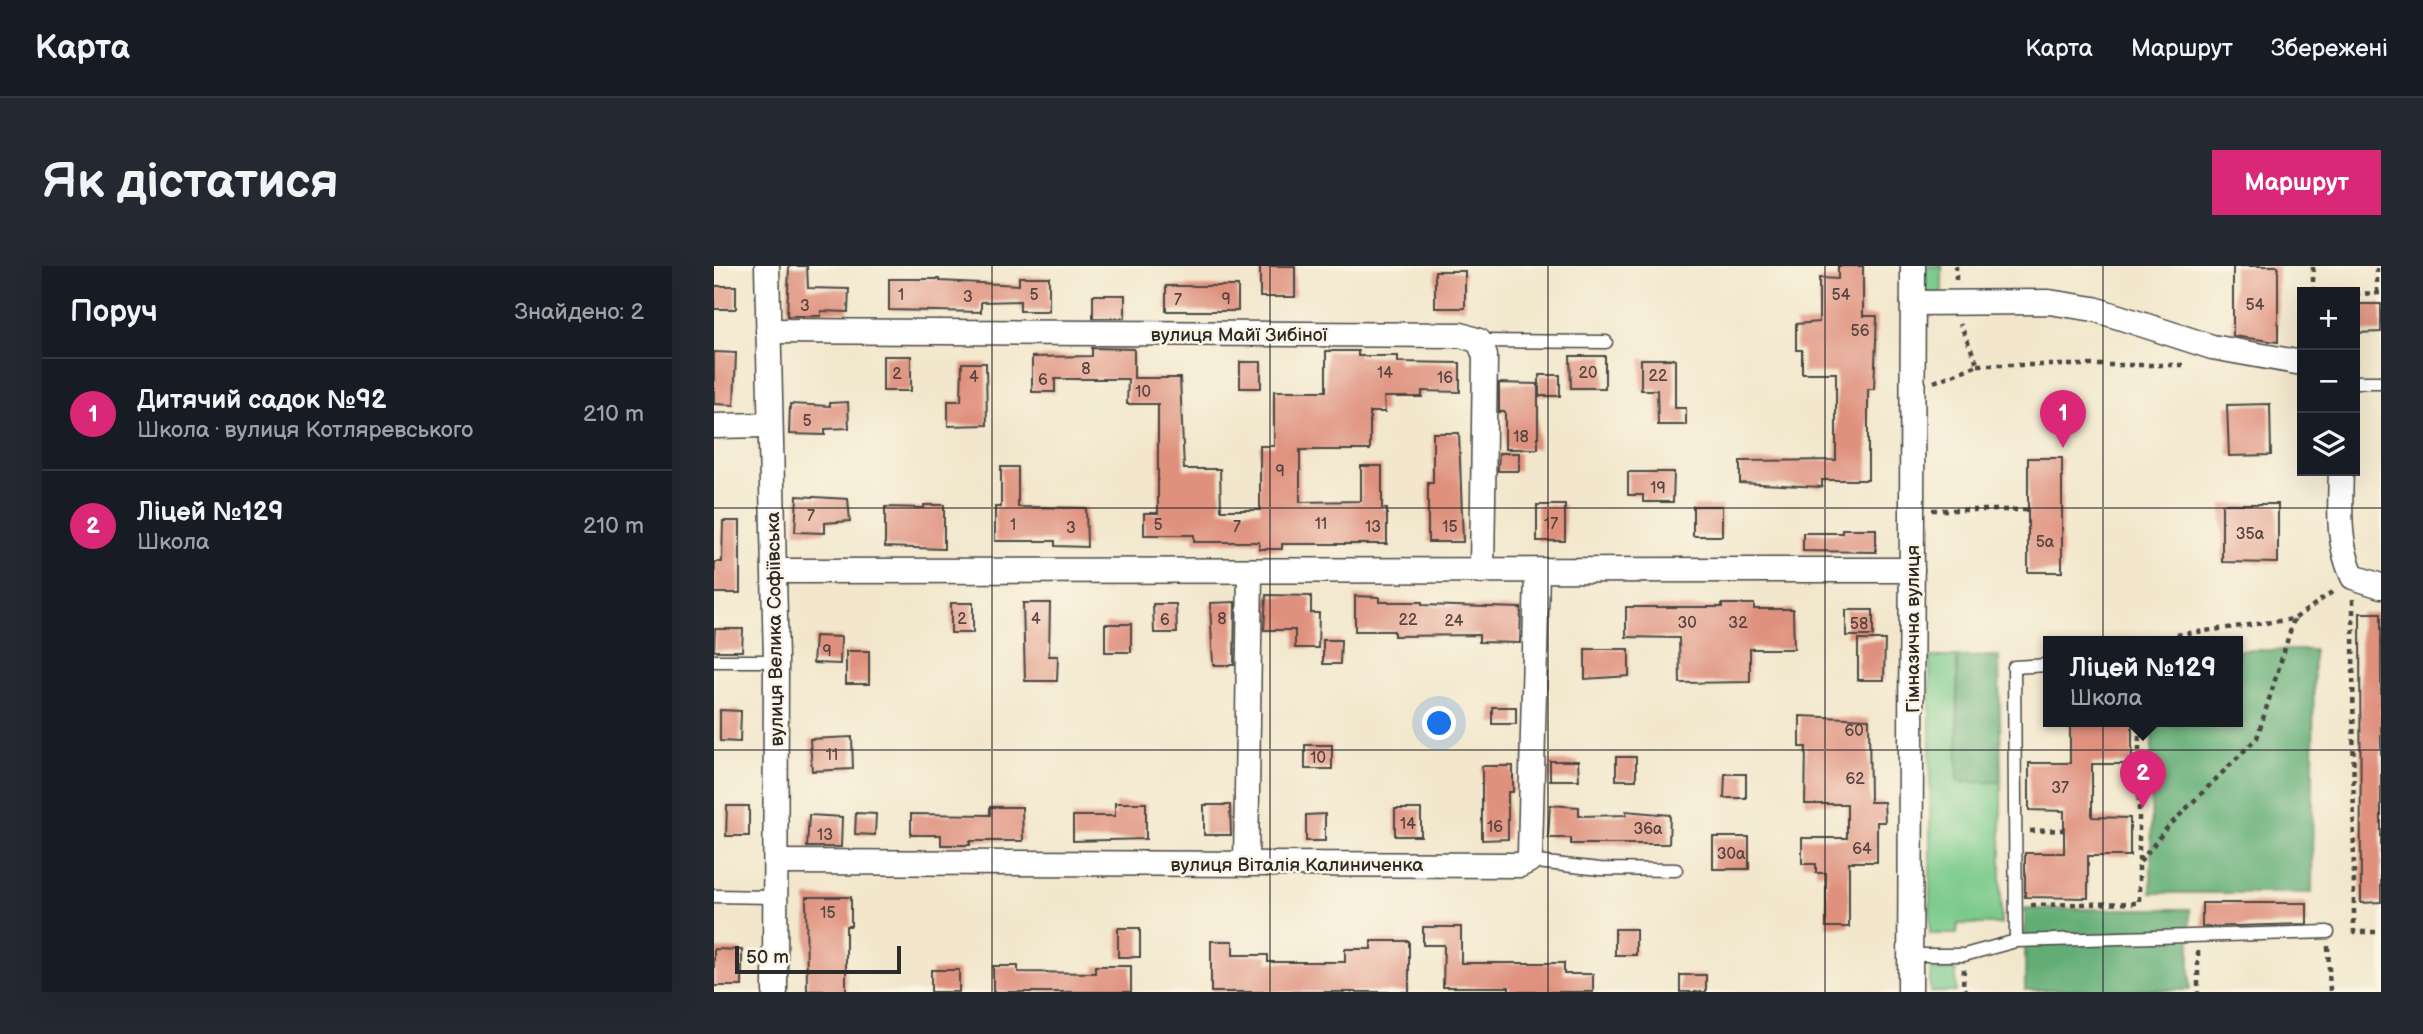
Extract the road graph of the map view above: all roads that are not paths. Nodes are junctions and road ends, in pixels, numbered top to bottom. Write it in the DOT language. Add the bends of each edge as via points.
graph roads {
  1 [pos="766,266"];
  2 [pos="1913,266"];
  3 [pos="1913,303"];
  4 [pos="768,331"];
  5 [pos="1479,341"];
  6 [pos="1606,342"];
  7 [pos="2297,362"];
  8 [pos="2360,382"];
  9 [pos="2381,382"];
  10 [pos="768,425"];
  11 [pos="714,426"];
  12 [pos="2341,476"];
  13 [pos="1912,570"];
  14 [pos="775,571"];
  15 [pos="1250,571"];
  16 [pos="1482,571"];
  17 [pos="1537,571"];
  18 [pos="2381,586"];
  19 [pos="714,661"];
  20 [pos="776,661"];
  21 [pos="2043,665"];
  22 [pos="1528,861"];
  23 [pos="776,862"];
  24 [pos="1246,864"];
  25 [pos="1676,870"];
  26 [pos="714,896"];
  27 [pos="775,897"];
  28 [pos="2328,932"];
  29 [pos="2016,941"];
  30 [pos="1910,955"];
  31 [pos="775,992"];
  32 [pos="1910,992"];
  1 -- 4 [label="street, вулиця Велика Софіївська"];
  2 -- 3 [label="street, Гімназична вулиця"];
  3 -- 7 [label="street" via="2049,302 2094,309 2212,347"];
  3 -- 13 [label="street, Гімназична вулиця"];
  4 -- 5 [label="street, вулиця Майї Зибіної" via="1461,335"];
  4 -- 10 [label="street, вулиця Велика Софіївська"];
  5 -- 6 [label="lane"];
  5 -- 16 [label="street" via="1485,356"];
  8 -- 9 [label="lane"];
  10 -- 11 [label="street"];
  10 -- 14 [label="street, вулиця Велика Софіївська"];
  12 -- 18 [label="street" via="2339,525 2344,558 2353,577"];
  13 -- 17 [label="street"];
  13 -- 30 [label="street, Гімназична вулиця"];
  14 -- 15 [label="street"];
  14 -- 20 [label="street, вулиця Велика Софіївська"];
  15 -- 16 [label="street"];
  15 -- 24 [label="street"];
  16 -- 17 [label="street"];
  17 -- 22 [label="street"];
  19 -- 20 [label="lane"];
  20 -- 23 [label="street, вулиця Велика Софіївська"];
  21 -- 29 [label="lane" via="2014,667"];
  22 -- 24 [label="street, вулиця Віталія Калиниченка" via="1520,865"];
  22 -- 25 [label="lane" via="1600,869"];
  23 -- 24 [label="street, вулиця Віталія Калиниченка"];
  23 -- 27 [label="street, вулиця Велика Софіївська"];
  26 -- 27 [label="lane"];
  27 -- 31 [label="street, вулиця Велика Софіївська"];
  28 -- 29 [label="lane"];
  29 -- 30 [label="lane" via="1964,955"];
  30 -- 32 [label="street, Гімназична вулиця"];
}
